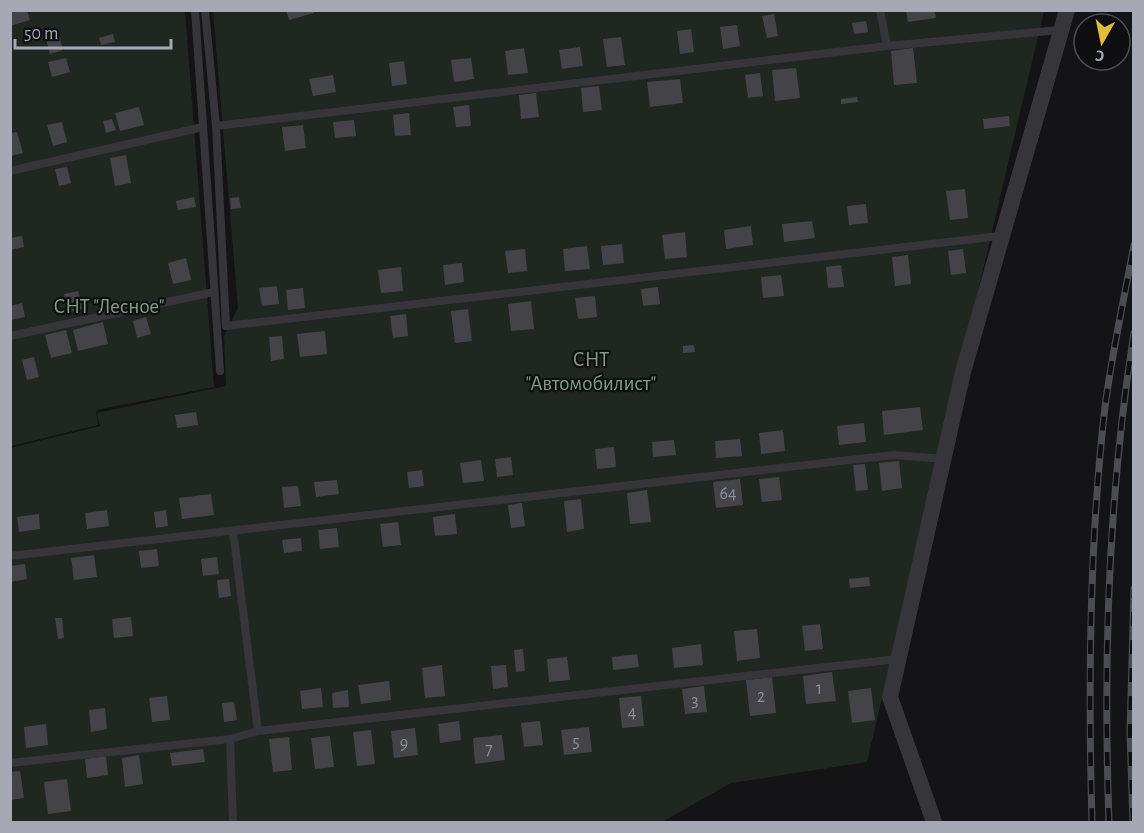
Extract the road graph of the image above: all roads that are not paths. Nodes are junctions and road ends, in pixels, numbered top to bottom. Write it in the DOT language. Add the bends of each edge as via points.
graph roads {
  1 [pos="195,10"];
  2 [pos="205,10"];
  3 [pos="880,10"];
  4 [pos="1066,10"];
  5 [pos="1060,30"];
  6 [pos="887,46"];
  7 [pos="216,126"];
  8 [pos="203,127"];
  9 [pos="10,171"];
  10 [pos="1000,236"];
  11 [pos="214,292"];
  12 [pos="10,336"];
  13 [pos="220,371"];
  14 [pos="944,459"];
  15 [pos="233,531"];
  16 [pos="10,556"];
  17 [pos="898,659"];
  18 [pos="258,731"];
  19 [pos="230,739"];
  20 [pos="10,763"];
  21 [pos="233,822"];
  22 [pos="934,822"];
  1 -- 8 [label="lane"];
  2 -- 7 [label="lane"];
  3 -- 6 [label="lane"];
  4 -- 5 [label="street"];
  5 -- 6 [label="lane"];
  5 -- 10 [label="street" via="1041,107"];
  6 -- 7 [label="lane"];
  7 -- 10 [label="lane" via="226,326"];
  8 -- 9 [label="lane"];
  8 -- 11 [label="lane"];
  10 -- 14 [label="street"];
  11 -- 12 [label="lane"];
  11 -- 13 [label="lane"];
  14 -- 15 [label="lane" via="894,455"];
  14 -- 17 [label="street"];
  15 -- 16 [label="lane"];
  15 -- 18 [label="lane"];
  17 -- 18 [label="lane"];
  17 -- 22 [label="street" via="890,697"];
  18 -- 19 [label="lane"];
  19 -- 20 [label="lane"];
  19 -- 21 [label="lane"];
}
